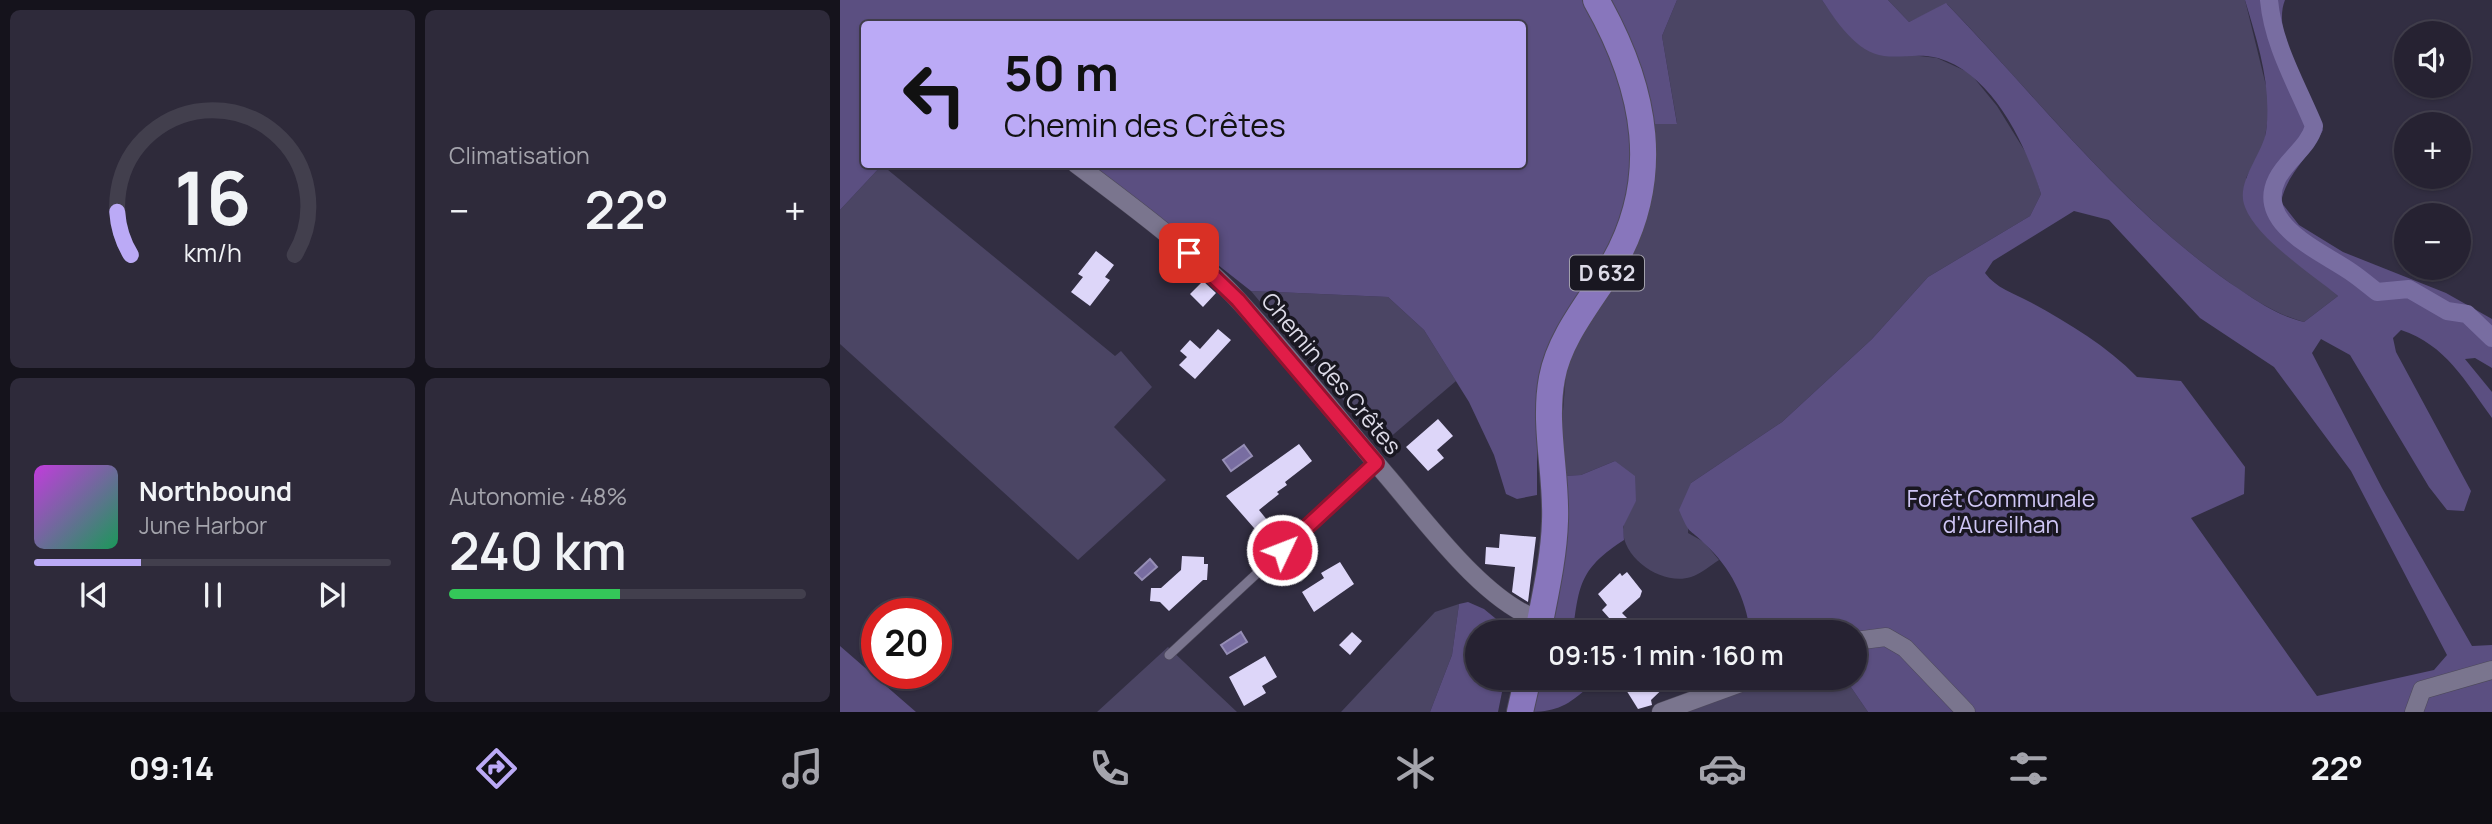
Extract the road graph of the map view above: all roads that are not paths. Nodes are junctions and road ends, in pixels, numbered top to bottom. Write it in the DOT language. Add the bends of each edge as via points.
graph roads {
  1 [pos="1596,0"];
  2 [pos="1081,168"];
  3 [pos="1376,463"];
  4 [pos="1531,620"];
  5 [pos="1540,620"];
  6 [pos="1867,639"];
  7 [pos="1169,656"];
  8 [pos="2492,670"];
  9 [pos="1525,690"];
  10 [pos="1721,690"];
  11 [pos="1520,712"];
  12 [pos="1661,712"];
  13 [pos="1966,712"];
  14 [pos="2414,712"];
  1 -- 5 [label="main road, D 632" via="1630,70 1644,148 1642,186 1623,248 1563,344 1552,376 1549,405 1555,522"];
  2 -- 3 [label="street, Chemin des Crêtes" via="1206,268 1272,338"];
  3 -- 4 [label="street, Chemin des Crêtes" via="1500,600"];
  3 -- 7 [label="lane"];
  6 -- 13 [label="street" via="1886,637 1905,648"];
  8 -- 14 [label="street" via="2422,690"];
  9 -- 11 [label="main road"];
  10 -- 12 [label="street"];
}
